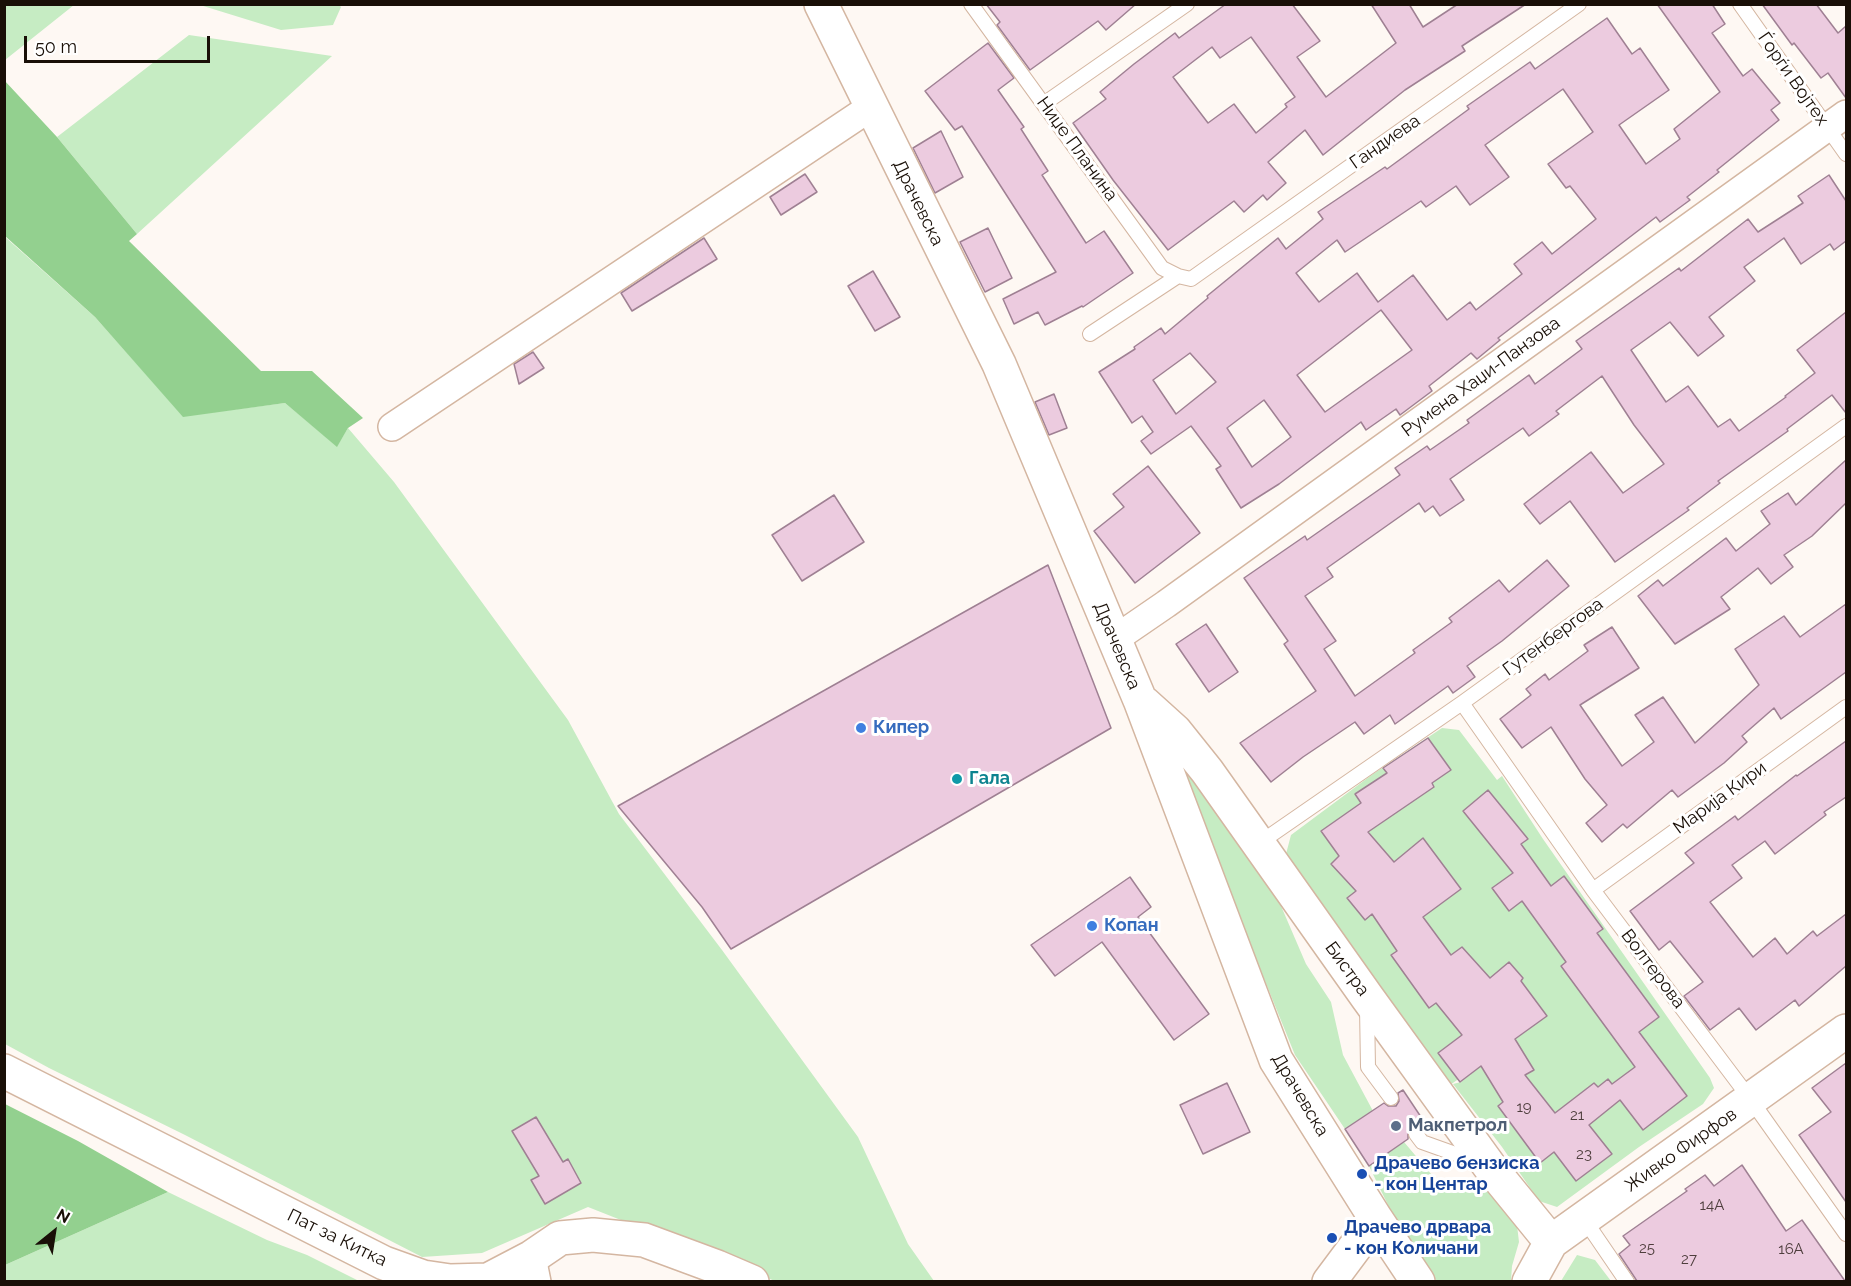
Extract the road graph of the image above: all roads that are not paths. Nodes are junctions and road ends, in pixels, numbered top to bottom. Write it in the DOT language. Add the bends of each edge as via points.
graph roads {
  1 [pos="821,4"];
  2 [pos="971,4"];
  3 [pos="1187,4"];
  4 [pos="1579,4"];
  5 [pos="1740,4"];
  6 [pos="1044,103"];
  7 [pos="871,107"];
  8 [pos="1837,121"];
  9 [pos="1846,154"];
  10 [pos="1185,278"];
  11 [pos="1090,334"];
  12 [pos="1846,426"];
  13 [pos="392,427"];
  14 [pos="1115,639"];
  15 [pos="1140,700"];
  16 [pos="1462,703"];
  17 [pos="1846,707"];
  18 [pos="1258,844"];
  19 [pos="1593,890"];
  20 [pos="1367,997"];
  21 [pos="1846,1031"];
  22 [pos="4,1071"];
  23 [pos="1391,1098"];
  24 [pos="1751,1100"];
  25 [pos="1416,1134"];
  26 [pos="1490,1167"];
  27 [pos="1376,1219"];
  28 [pos="1584,1219"];
  29 [pos="1846,1234"];
  30 [pos="1551,1242"];
  31 [pos="534,1269"];
  32 [pos="752,1281"];
  33 [pos="1329,1281"];
  34 [pos="1418,1281"];
  35 [pos="1529,1281"];
  36 [pos="1627,1281"];
  1 -- 7 [label="street, Драчевска"];
  2 -- 6 [label="lane, Ниџе Планина"];
  3 -- 6 [label="lane"];
  4 -- 10 [label="lane, Гандиева"];
  5 -- 8 [label="lane, Ѓорѓи Војтех"];
  6 -- 10 [label="lane, Ниџе Планина" via="1162,268"];
  7 -- 13 [label="street"];
  7 -- 14 [label="street, Драчевска" via="999,364"];
  8 -- 9 [label="lane, Ѓорѓи Војтех"];
  8 -- 14 [label="street, Румена Хаџи-Панзова"];
  10 -- 11 [label="lane, Гандиева"];
  12 -- 16 [label="lane, Гутенбергова"];
  14 -- 15 [label="street, Драчевска"];
  15 -- 18 [label="street, Бистра" via="1175,731"];
  15 -- 27 [label="street, Драчевска" via="1276,1060"];
  16 -- 18 [label="lane, Гутенбергова"];
  16 -- 19 [label="lane, Волтерова"];
  17 -- 19 [label="lane, Марија Кири"];
  18 -- 20 [label="street, Бистра"];
  19 -- 24 [label="lane, Волтерова"];
  20 -- 23 [label="lane" via="1368,1067"];
  20 -- 26 [label="street, Бистра"];
  21 -- 24 [label="street, Живко Фирфов"];
  22 -- 31 [label="street, Пат за Китка" via="384,1263 423,1277 450,1281 488,1280"];
  24 -- 28 [label="street, Живко Фирфов"];
  24 -- 29 [label="lane, Волтерова"];
  25 -- 26 [label="lane" via="1422,1142"];
  26 -- 30 [label="street, Бистра"];
  27 -- 33 [label="street"];
  27 -- 34 [label="street, Драчевска"];
  28 -- 30 [label="street, Живко Фирфов"];
  28 -- 36 [label="lane"];
  30 -- 35 [label="street, Живко Фирфов"];
  31 -- 32 [label="street, Пат за Китка" via="560,1238 593,1235 644,1240"];
}
